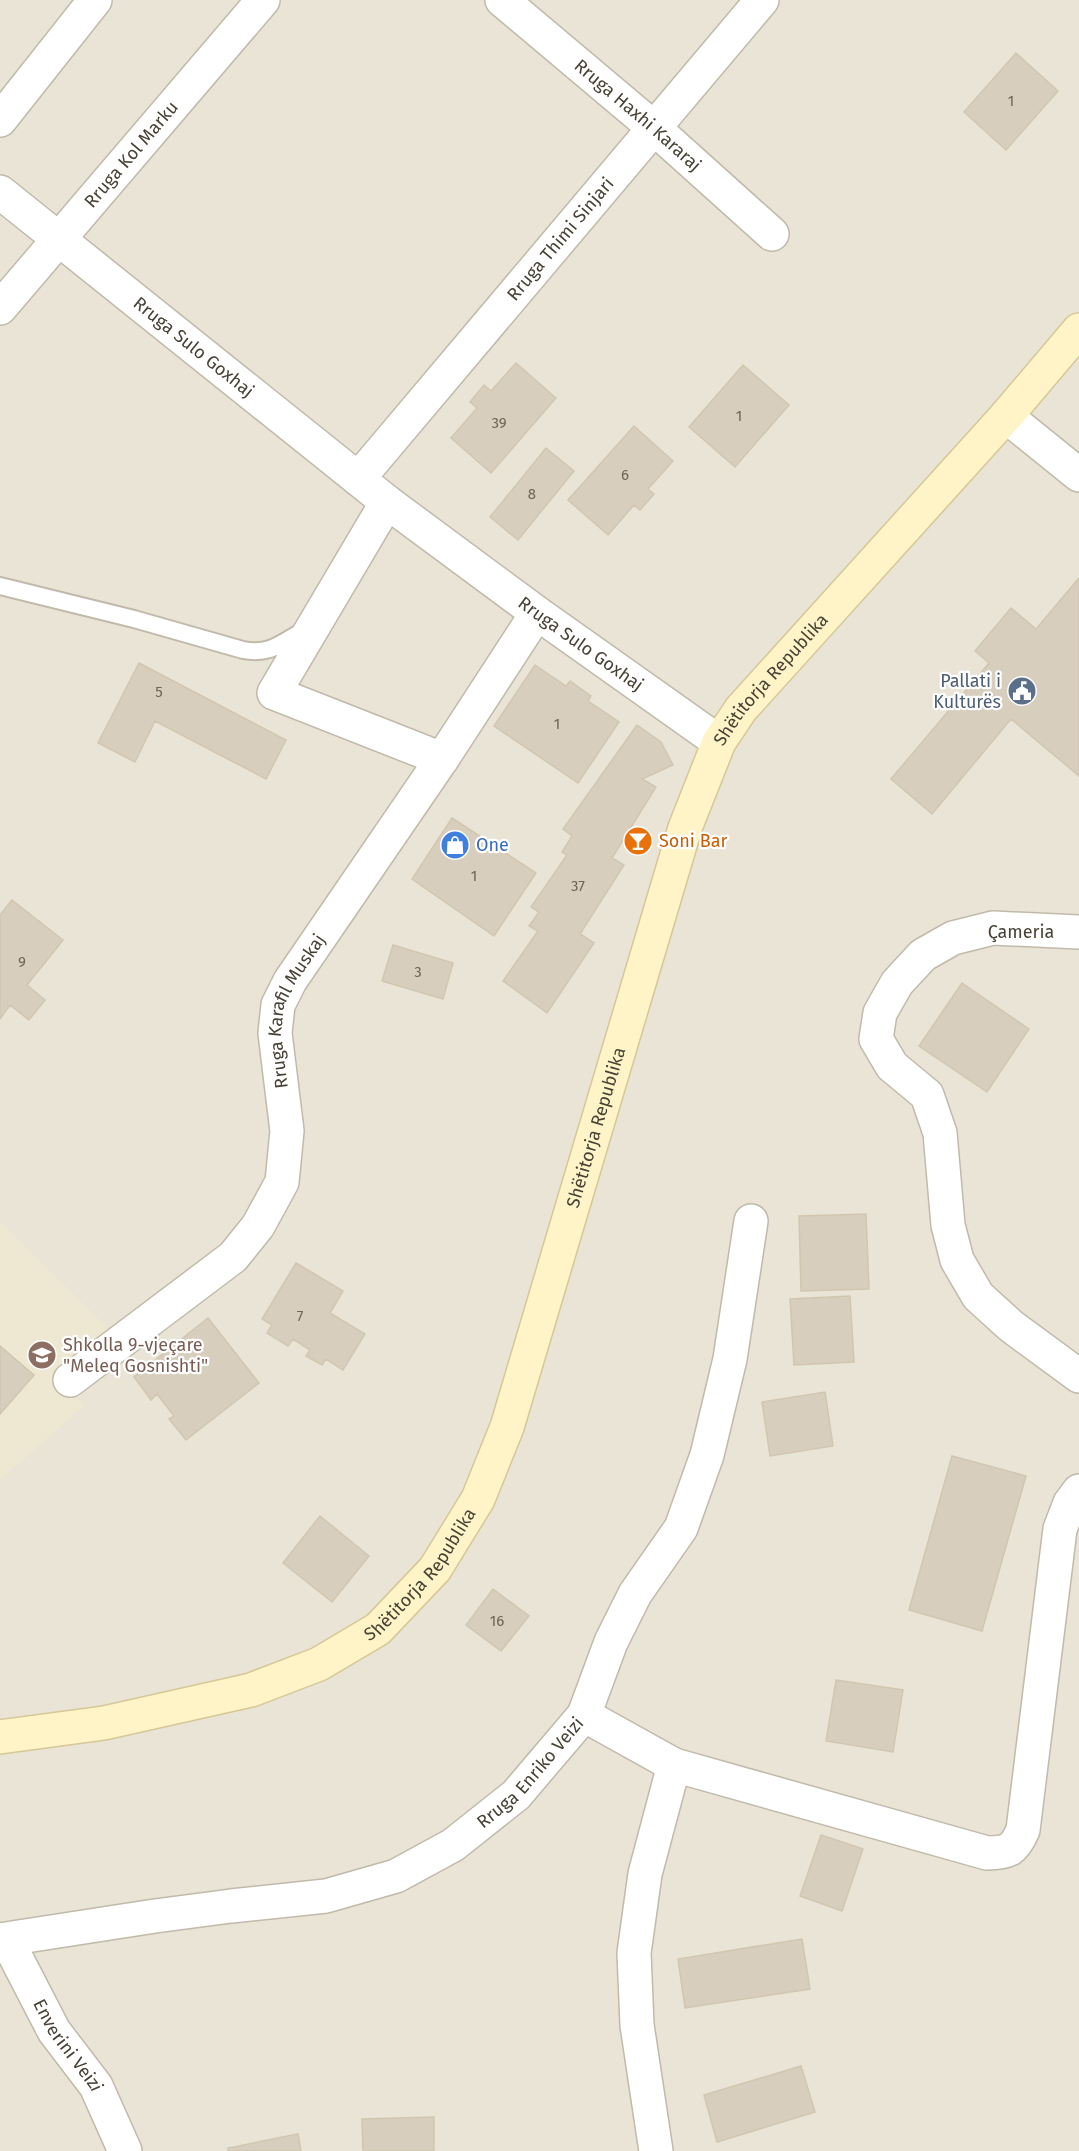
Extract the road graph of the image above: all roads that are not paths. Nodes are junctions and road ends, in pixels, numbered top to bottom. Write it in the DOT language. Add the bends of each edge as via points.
graph roads {
  1 [pos="95,0"];
  2 [pos="263,0"];
  3 [pos="502,0"];
  4 [pos="762,0"];
  5 [pos="0,120"];
  6 [pos="654,128"];
  7 [pos="0,192"];
  8 [pos="772,234"];
  9 [pos="60,241"];
  10 [pos="0,308"];
  11 [pos="1079,330"];
  12 [pos="1006,416"];
  13 [pos="1079,475"];
  14 [pos="358,479"];
  15 [pos="387,502"];
  16 [pos="0,586"];
  17 [pos="537,613"];
  18 [pos="314,624"];
  19 [pos="719,742"];
  20 [pos="442,759"];
  21 [pos="1079,932"];
  22 [pos="751,1221"];
  23 [pos="1079,1376"];
  24 [pos="70,1380"];
  25 [pos="1079,1491"];
  26 [pos="584,1715"];
  27 [pos="0,1737"];
  28 [pos="674,1765"];
  29 [pos="3,1940"];
  30 [pos="124,2151"];
  31 [pos="656,2151"];
  1 -- 5 [label="street"];
  2 -- 9 [label="street, Rruga Kol Marku"];
  3 -- 6 [label="street, Rruga Haxhi Kararaj"];
  4 -- 6 [label="street, Rruga Thimi Sinjari"];
  6 -- 8 [label="street, Rruga Haxhi Kararaj"];
  6 -- 14 [label="street, Rruga Thimi Sinjari"];
  7 -- 9 [label="street, Rruga Sulo Goxhaj"];
  9 -- 10 [label="street, Rruga Kol Marku"];
  9 -- 14 [label="street, Rruga Sulo Goxhaj"];
  11 -- 12 [label="main road, Shëtitorja Republika"];
  12 -- 13 [label="street"];
  12 -- 19 [label="main road, Shëtitorja Republika" via="741,709"];
  14 -- 15 [label="street, Rruga Sulo Goxhaj"];
  15 -- 17 [label="street, Rruga Sulo Goxhaj"];
  15 -- 18 [label="street"];
  16 -- 18 [label="lane" via="260,653"];
  17 -- 19 [label="street, Rruga Sulo Goxhaj"];
  17 -- 20 [label="street, Rruga Karafil Muskaj"];
  18 -- 20 [label="street" via="273,693"];
  19 -- 27 [label="main road, Shëtitorja Republika" via="685,828 507,1427 478,1499 435,1569 378,1629 300,1672 251,1690 171,1709"];
  20 -- 24 [label="street, Rruga Karafil Muskaj" via="290,981 278,1005 275,1033 287,1131 282,1182 258,1226 233,1257"];
  21 -- 23 [label="street, Çameria" via="993,928 952,938 923,955 897,983 880,1012 876,1039 892,1066 927,1095 940,1132 948,1225 957,1260 978,1296 1011,1326"];
  22 -- 26 [label="street" via="730,1359 707,1455 681,1528 635,1594 611,1642"];
  25 -- 28 [label="street, Rruga Enriko Veizi" via="1060,1529 1023,1830 1016,1844 1003,1853 987,1853"];
  26 -- 28 [label="street, Rruga Enriko Veizi"];
  26 -- 29 [label="street, Rruga Enriko Veizi" via="516,1795 453,1845 396,1876 326,1896 155,1916"];
  28 -- 31 [label="street" via="645,1874 634,1953 637,2025"];
  29 -- 30 [label="street, Enverini Veizi" via="54,2031 96,2086"];
}
